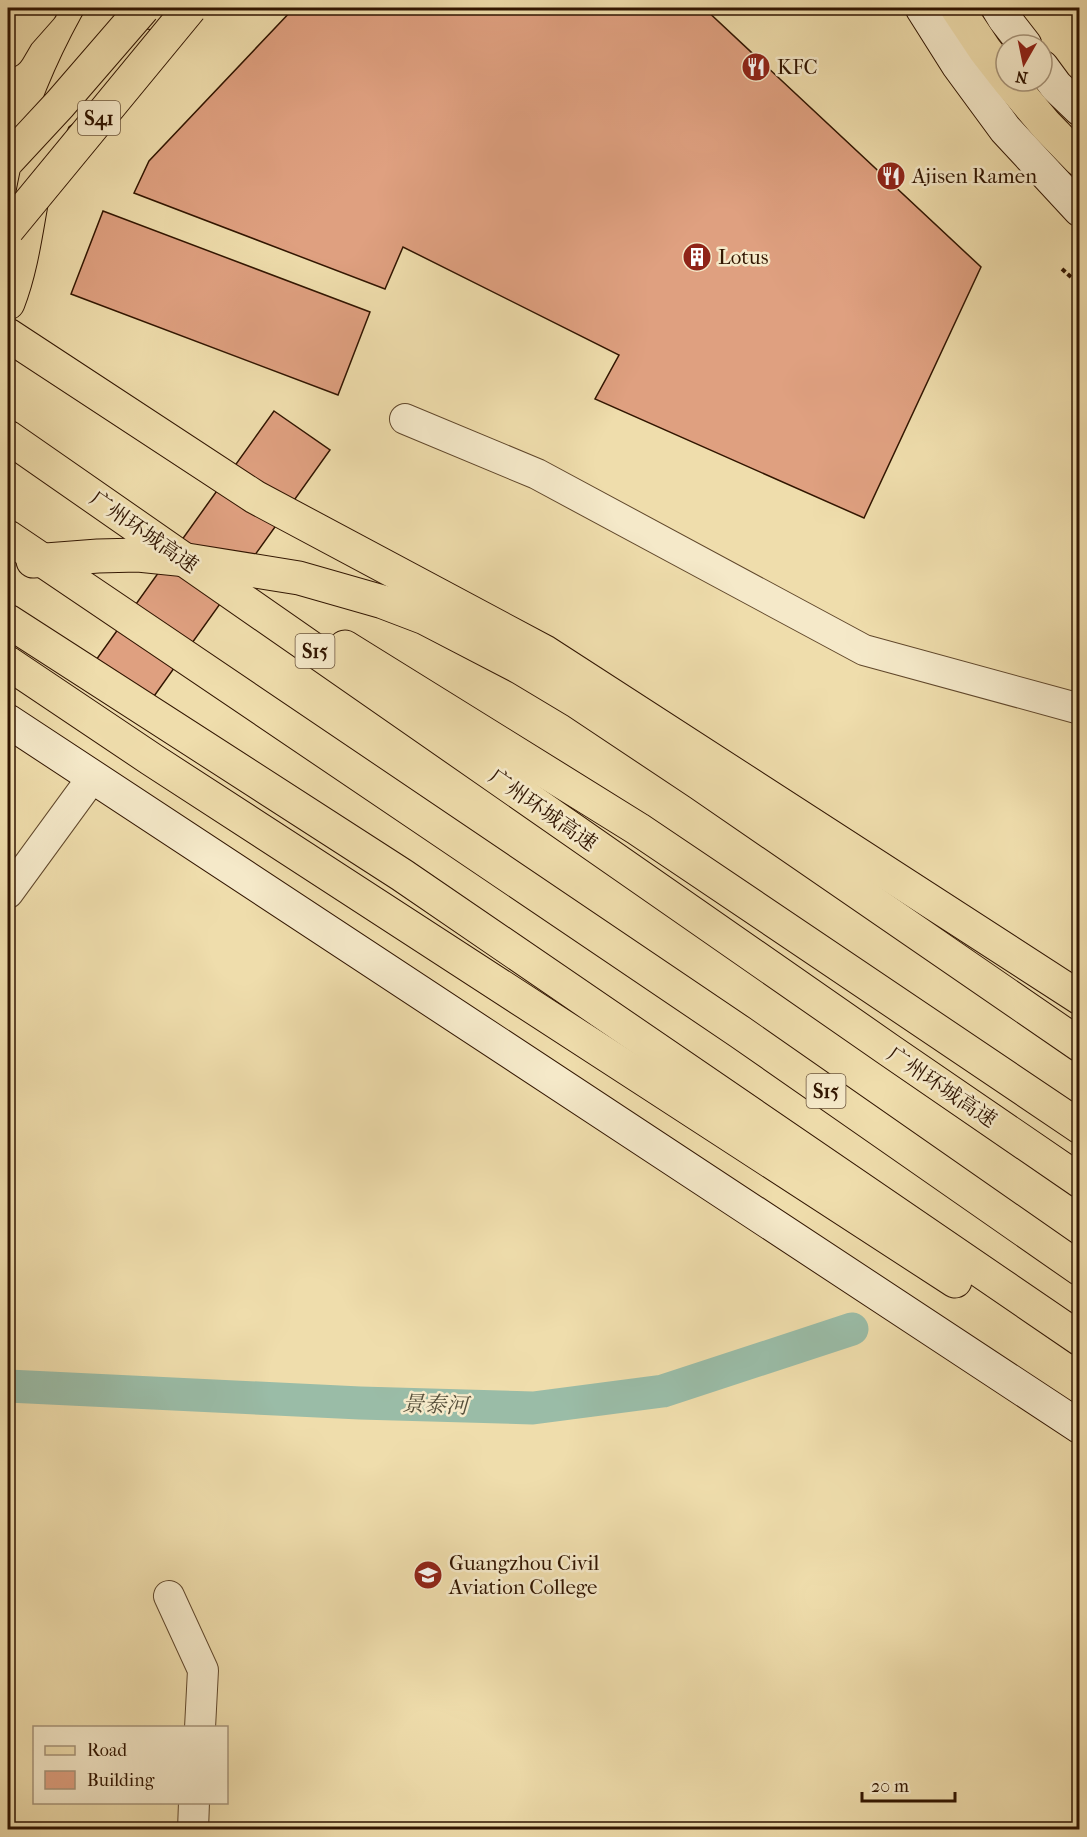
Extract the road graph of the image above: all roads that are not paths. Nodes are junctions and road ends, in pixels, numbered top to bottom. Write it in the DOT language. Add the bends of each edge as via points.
graph roads {
  1 [pos="41,8"];
  2 [pos="106,8"];
  3 [pos="143,8"];
  4 [pos="182,8"];
  5 [pos="190,8"];
  6 [pos="922,8"];
  7 [pos="957,8"];
  8 [pos="998,8"];
  9 [pos="1016,33"];
  10 [pos="8,51"];
  11 [pos="994,62"];
  12 [pos="1054,83"];
  13 [pos="1019,93"];
  14 [pos="1080,109"];
  15 [pos="55,116"];
  16 [pos="8,160"];
  17 [pos="1080,160"];
  18 [pos="1080,210"];
  19 [pos="8,229"];
  20 [pos="8,303"];
  21 [pos="8,335"];
  22 [pos="405,419"];
  23 [pos="9,438"];
  24 [pos="8,537"];
  25 [pos="8,565"];
  26 [pos="8,621"];
  27 [pos="8,663"];
  28 [pos="1080,709"];
  29 [pos="8,721"];
  30 [pos="92,778"];
  31 [pos="8,893"];
  32 [pos="1080,999"];
  33 [pos="1080,1045"];
  34 [pos="1080,1127"];
  35 [pos="1080,1181"];
  36 [pos="1080,1269"];
  37 [pos="1080,1340"];
  38 [pos="1080,1362"];
  39 [pos="1080,1427"];
  40 [pos="169,1596"];
  41 [pos="200,1726"];
  42 [pos="194,1804"];
  43 [pos="193,1830"];
  1 -- 10 [label="main road"];
  2 -- 15 [label="main road"];
  3 -- 16 [label="main road, bridge"];
  4 -- 15 [label="main road" via="117,73"];
  5 -- 19 [label="main road, S41, bridge"];
  6 -- 18 [label="main road" via="1005,129"];
  7 -- 11 [label="main road"];
  8 -- 9 [label="main road"];
  12 -- 14 [label="main road"];
  13 -- 17 [label="main road"];
  15 -- 20 [label="main road" via="43,150"];
  21 -- 32 [label="main road" via="255,497 545,652"];
  22 -- 28 [label="street" via="537,474 864,650"];
  23 -- 34 [label="main road" via="638,828"];
  23 -- 35 [label="main road, 广州环城高速 / S15"];
  24 -- 36 [label="main road, S15" via="731,1025"];
  25 -- 33 [label="main road" via="98,555 187,560 299,579 425,618 576,701"];
  26 -- 37 [label="main road" via="392,869"];
  27 -- 38 [label="main road"];
  29 -- 30 [label="main road"];
  30 -- 31 [label="street"];
  30 -- 39 [label="main road"];
  40 -- 41 [label="street" via="203,1670"];
  42 -- 43 [label="street"];
}
